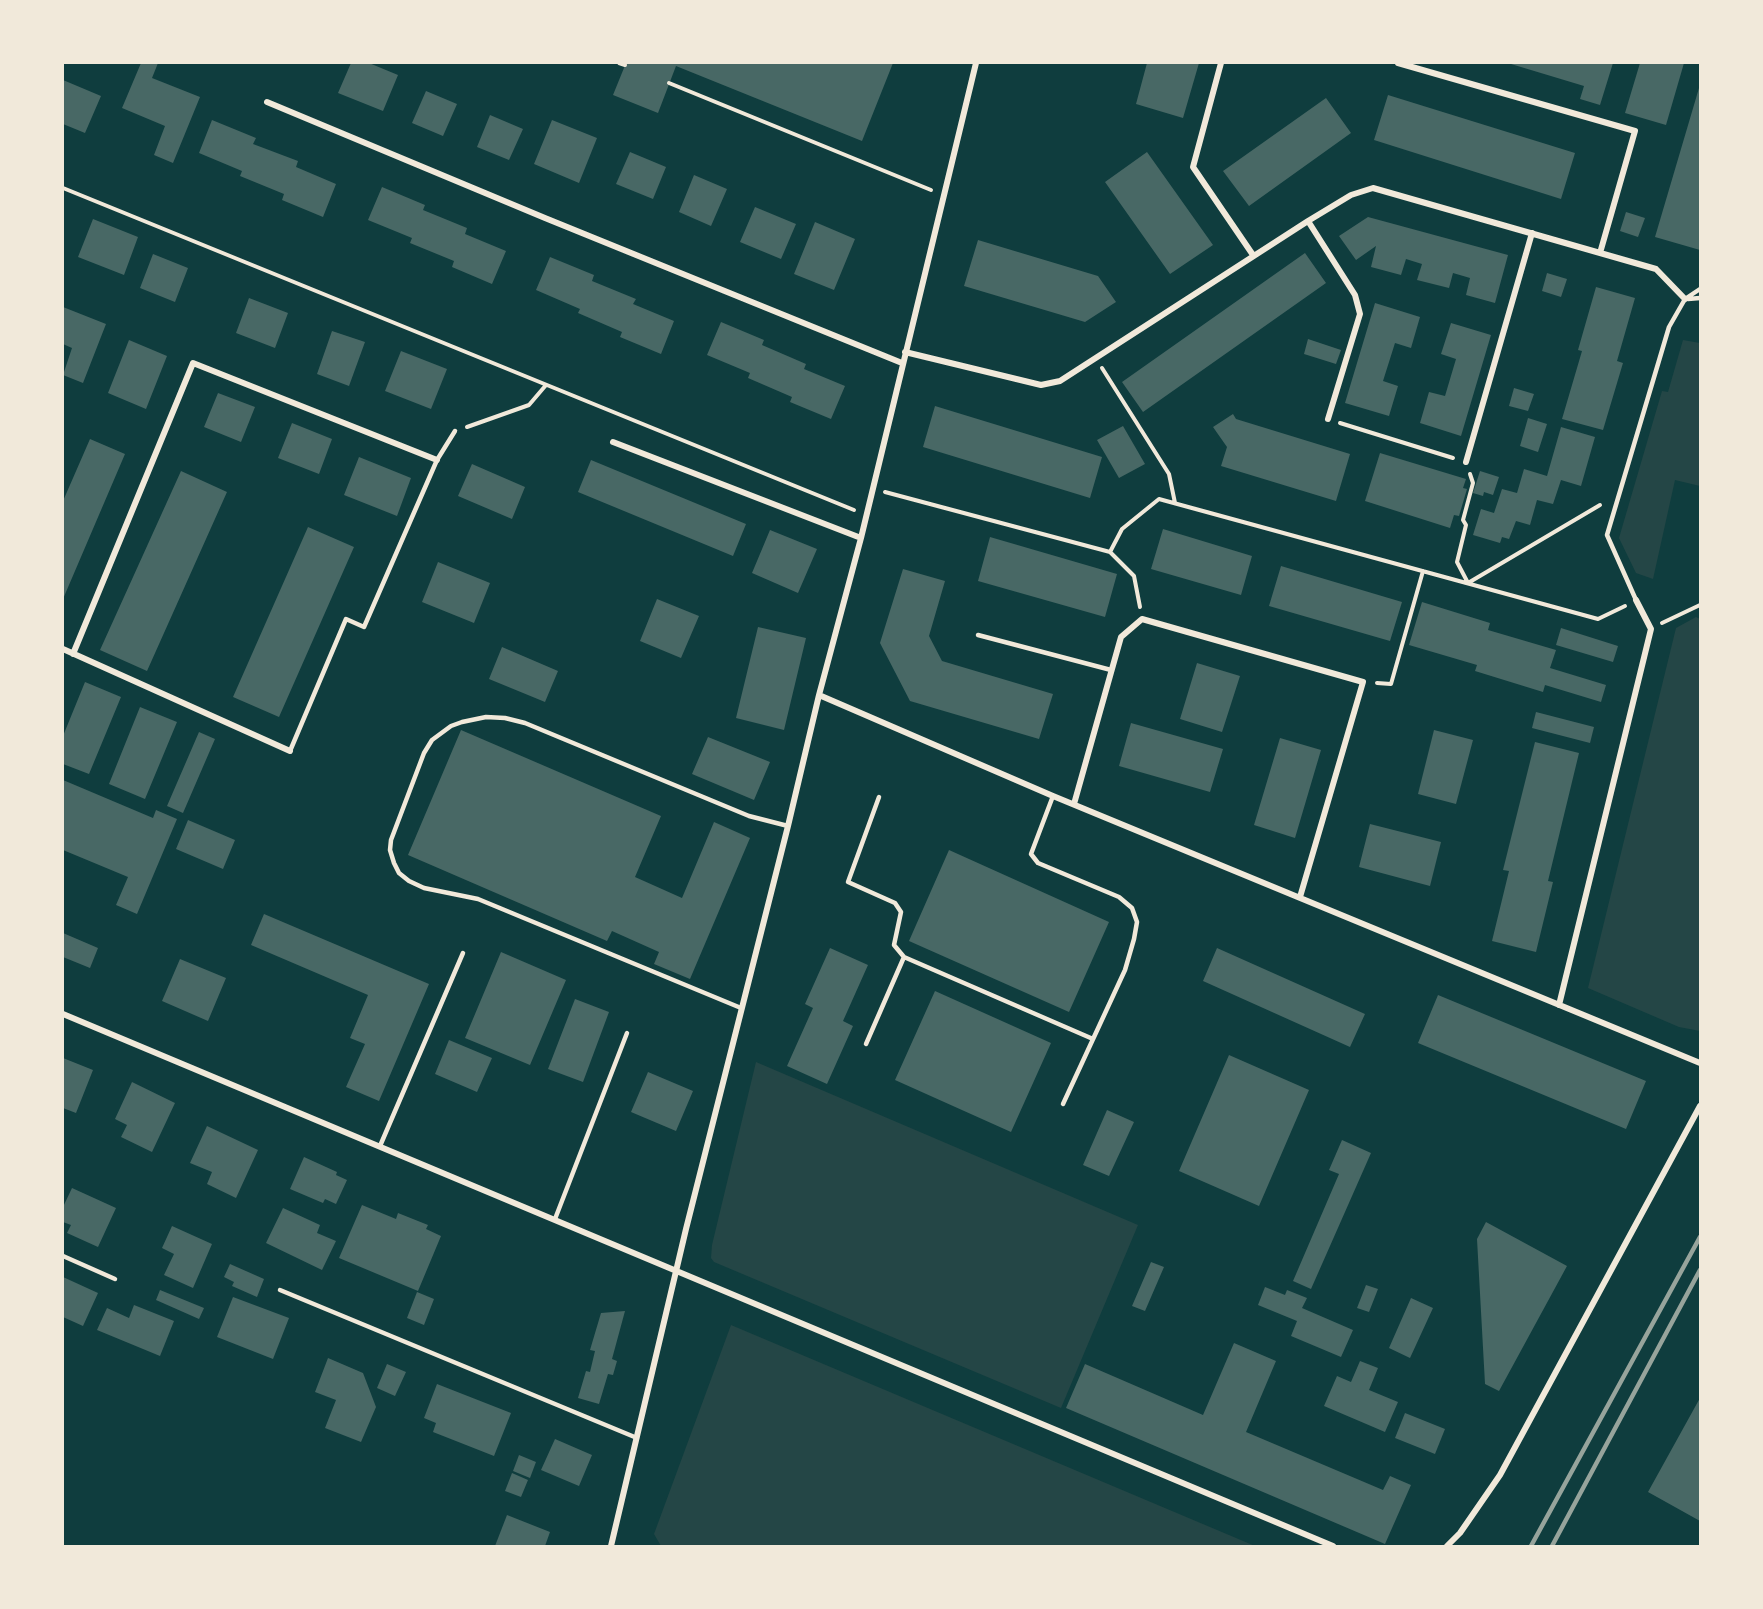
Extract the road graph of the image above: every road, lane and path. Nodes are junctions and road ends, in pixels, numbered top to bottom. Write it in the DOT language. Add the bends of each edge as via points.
graph roads {
  1 [pos="619,63"];
  2 [pos="976,63"];
  3 [pos="1221,63"];
  4 [pos="1398,63"];
  5 [pos="625,65"];
  6 [pos="669,83"];
  7 [pos="267,102"];
  8 [pos="63,188"];
  9 [pos="943,195"];
  10 [pos="1308,221"];
  11 [pos="1532,233"];
  12 [pos="1600,253"];
  13 [pos="1253,255"];
  14 [pos="1700,288"];
  15 [pos="1700,298"];
  16 [pos="1685,299"];
  17 [pos="905,352"];
  18 [pos="1095,358"];
  19 [pos="902,363"];
  20 [pos="546,385"];
  21 [pos="1328,419"];
  22 [pos="454,431"];
  23 [pos="613,442"];
  24 [pos="437,460"];
  25 [pos="1466,462"];
  26 [pos="871,489"];
  27 [pos="1621,493"];
  28 [pos="1175,503"];
  29 [pos="866,515"];
  30 [pos="861,538"];
  31 [pos="1110,552"];
  32 [pos="1423,571"];
  33 [pos="1468,583"];
  34 [pos="1636,600"];
  35 [pos="1700,605"];
  36 [pos="1142,619"];
  37 [pos="1651,629"];
  38 [pos="978,635"];
  39 [pos="63,649"];
  40 [pos="73,654"];
  41 [pos="1111,670"];
  42 [pos="1363,682"];
  43 [pos="819,695"];
  44 [pos="290,751"];
  45 [pos="1053,796"];
  46 [pos="879,797"];
  47 [pos="1074,804"];
  48 [pos="788,826"];
  49 [pos="1300,897"];
  50 [pos="463,952"];
  51 [pos="904,957"];
  52 [pos="1559,1005"];
  53 [pos="741,1008"];
  54 [pos="63,1014"];
  55 [pos="627,1034"];
  56 [pos="1093,1039"];
  57 [pos="866,1044"];
  58 [pos="1700,1063"];
  59 [pos="1063,1104"];
  60 [pos="1700,1106"];
  61 [pos="380,1146"];
  62 [pos="555,1219"];
  63 [pos="63,1256"];
  64 [pos="676,1270"];
  65 [pos="115,1279"];
  66 [pos="280,1290"];
  67 [pos="637,1438"];
  68 [pos="611,1546"];
  69 [pos="1333,1546"];
  70 [pos="1447,1546"];
  1 -- 5 [label="path"];
  2 -- 9 [label="street"];
  3 -- 13 [label="street" via="1193,167"];
  4 -- 12 [label="street" via="1635,131"];
  6 -- 9 [label="path"];
  7 -- 19 [label="street"];
  8 -- 20 [label="path"];
  9 -- 17 [label="street"];
  10 -- 11 [label="street" via="1351,195 1373,188"];
  10 -- 13 [label="street"];
  10 -- 21 [label="street" via="1355,295 1360,314"];
  11 -- 12 [label="street"];
  11 -- 25 [label="street"];
  12 -- 16 [label="street" via="1656,270"];
  13 -- 18 [label="street"];
  14 -- 16 [label="lane"];
  15 -- 16 [label="lane"];
  16 -- 27 [label="lane" via="1669,327"];
  17 -- 18 [label="street" via="1041,385 1060,381"];
  17 -- 19 [label="street"];
  18 -- 28 [label="path" via="1169,474"];
  19 -- 26 [label="street"];
  20 -- 22 [label="path" via="529,405"];
  20 -- 29 [label="path"];
  21 -- 25 [label="path"];
  22 -- 24 [label="lane"];
  23 -- 30 [label="street"];
  24 -- 40 [label="street" via="193,363"];
  24 -- 44 [label="lane" via="364,627 346,619"];
  25 -- 33 [label="path" via="1473,483 1457,562"];
  26 -- 29 [label="street"];
  26 -- 31 [label="path"];
  27 -- 33 [label="path"];
  27 -- 34 [label="lane" via="1607,535"];
  28 -- 31 [label="path" via="1159,499 1122,529"];
  28 -- 32 [label="path"];
  29 -- 30 [label="street"];
  30 -- 43 [label="street"];
  31 -- 36 [label="path" via="1134,576"];
  32 -- 33 [label="path"];
  32 -- 42 [label="path" via="1391,684"];
  33 -- 34 [label="path" via="1598,619"];
  34 -- 37 [label="street"];
  35 -- 37 [label="path"];
  36 -- 41 [label="street" via="1121,637"];
  36 -- 42 [label="street"];
  37 -- 52 [label="street"];
  38 -- 41 [label="lane"];
  39 -- 40 [label="street"];
  40 -- 44 [label="street"];
  41 -- 47 [label="street"];
  42 -- 49 [label="street"];
  43 -- 45 [label="street"];
  43 -- 48 [label="street"];
  45 -- 47 [label="street"];
  45 -- 56 [label="lane" via="1031,854 1038,863 1119,897 1132,909 1137,922 1125,970"];
  46 -- 51 [label="lane" via="848,882 895,903 901,912 894,945"];
  47 -- 49 [label="street"];
  48 -- 53 [label="street"];
  48 -- 53 [label="lane" via="749,816 525,723 486,717 451,726 432,740 391,840 394,863 409,881 478,899"];
  49 -- 52 [label="street"];
  50 -- 61 [label="lane"];
  51 -- 56 [label="lane"];
  51 -- 57 [label="lane"];
  52 -- 58 [label="street"];
  53 -- 64 [label="street"];
  54 -- 61 [label="street"];
  55 -- 62 [label="lane"];
  56 -- 59 [label="lane"];
  60 -- 70 [label="street" via="1500,1475"];
  61 -- 62 [label="street"];
  62 -- 64 [label="street"];
  63 -- 65 [label="lane"];
  64 -- 67 [label="street"];
  64 -- 69 [label="street"];
  66 -- 67 [label="lane"];
  67 -- 68 [label="street"];
}
